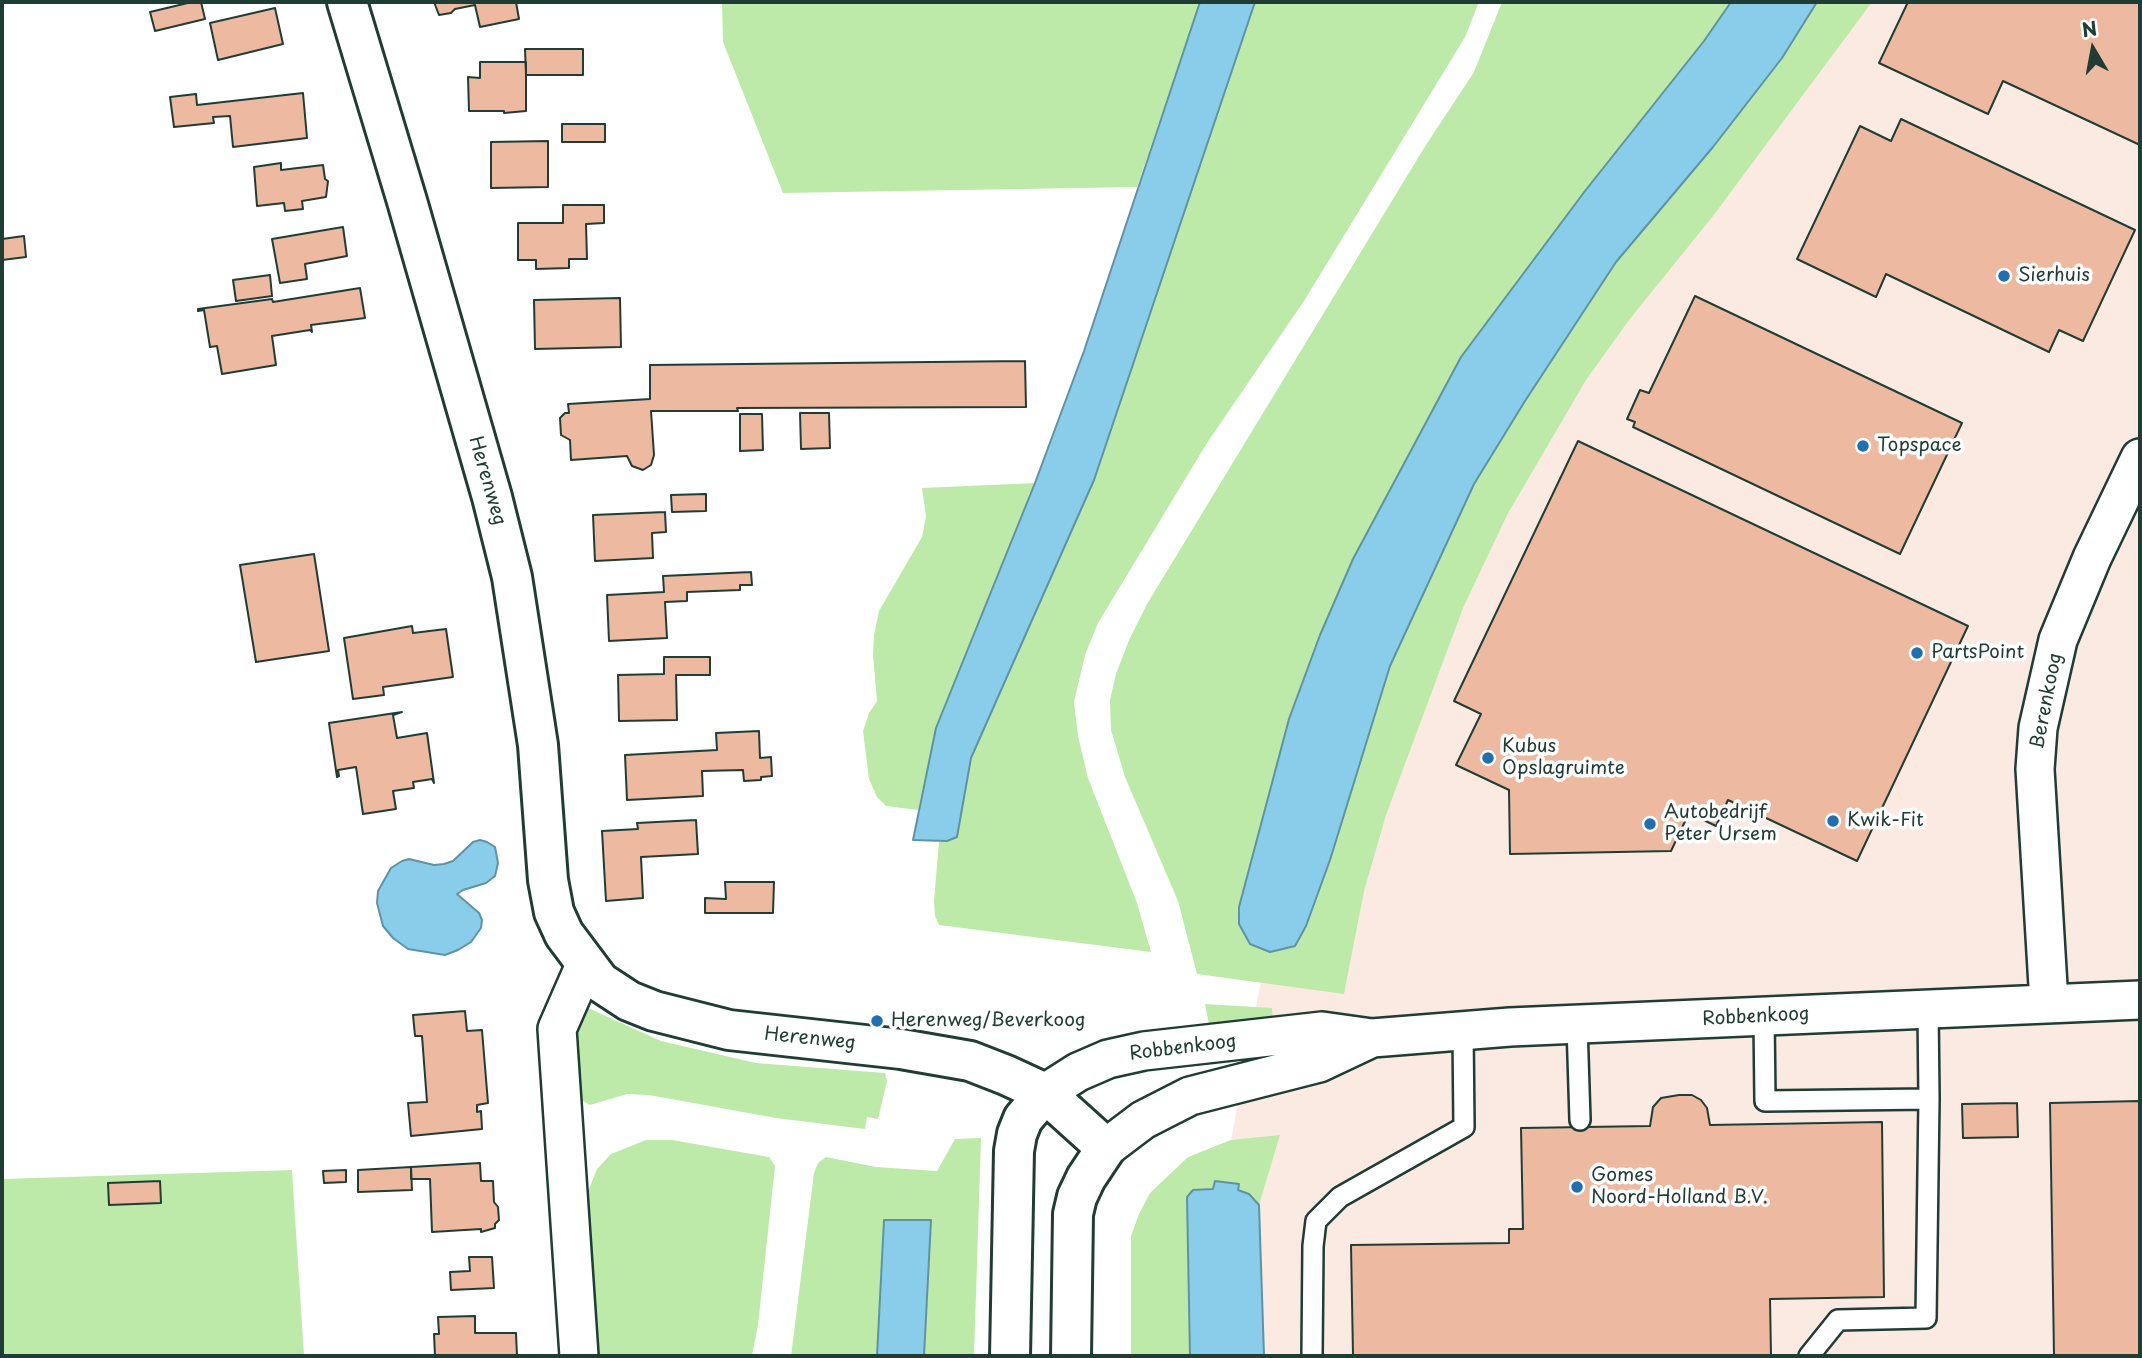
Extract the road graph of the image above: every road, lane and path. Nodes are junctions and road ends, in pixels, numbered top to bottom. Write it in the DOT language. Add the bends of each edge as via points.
graph roads {
  1 [pos="347,2"];
  2 [pos="2140,458"];
  3 [pos="585,965"];
  4 [pos="2140,1000"];
  5 [pos="2049,1003"];
  6 [pos="1928,1009"];
  7 [pos="1764,1017"];
  8 [pos="1577,1024"];
  9 [pos="1463,1031"];
  10 [pos="1372,1038"];
  11 [pos="1045,1093"];
  12 [pos="1928,1099"];
  13 [pos="1580,1120"];
  14 [pos="1106,1148"];
  15 [pos="579,1356"];
  16 [pos="1010,1356"];
  17 [pos="1071,1356"];
  18 [pos="1312,1356"];
  19 [pos="1809,1356"];
  1 -- 3 [label="street, Herenweg" via="498,518 516,598 538,745 551,897 564,934"];
  2 -- 5 [label="street, Berenkoog" via="2058,640 2038,728 2035,769"];
  3 -- 11 [label="street, Herenweg" via="622,998 685,1020 729,1030 971,1061"];
  3 -- 15 [label="street" via="557,1030"];
  4 -- 5 [label="street, Robbenkoog"];
  5 -- 6 [label="street, Robbenkoog"];
  6 -- 7 [label="street, Robbenkoog"];
  6 -- 12 [label="lane"];
  7 -- 8 [label="street, Robbenkoog"];
  7 -- 12 [label="lane" via="1765,1101"];
  8 -- 9 [label="street, Robbenkoog"];
  8 -- 13 [label="lane"];
  9 -- 10 [label="street, Robbenkoog"];
  9 -- 18 [label="lane" via="1464,1127 1339,1197 1317,1221"];
  10 -- 11 [label="street, Robbenkoog" via="1322,1031 1144,1051 1108,1059"];
  10 -- 14 [label="street, Robbenkoog" via="1319,1063 1190,1096 1143,1120"];
  11 -- 14 [label="street, Herenweg"];
  11 -- 16 [label="street" via="1023,1119 1014,1151"];
  12 -- 19 [label="lane" via="1926,1318 1838,1320"];
  14 -- 17 [label="street" via="1086,1178 1073,1214"];
}
